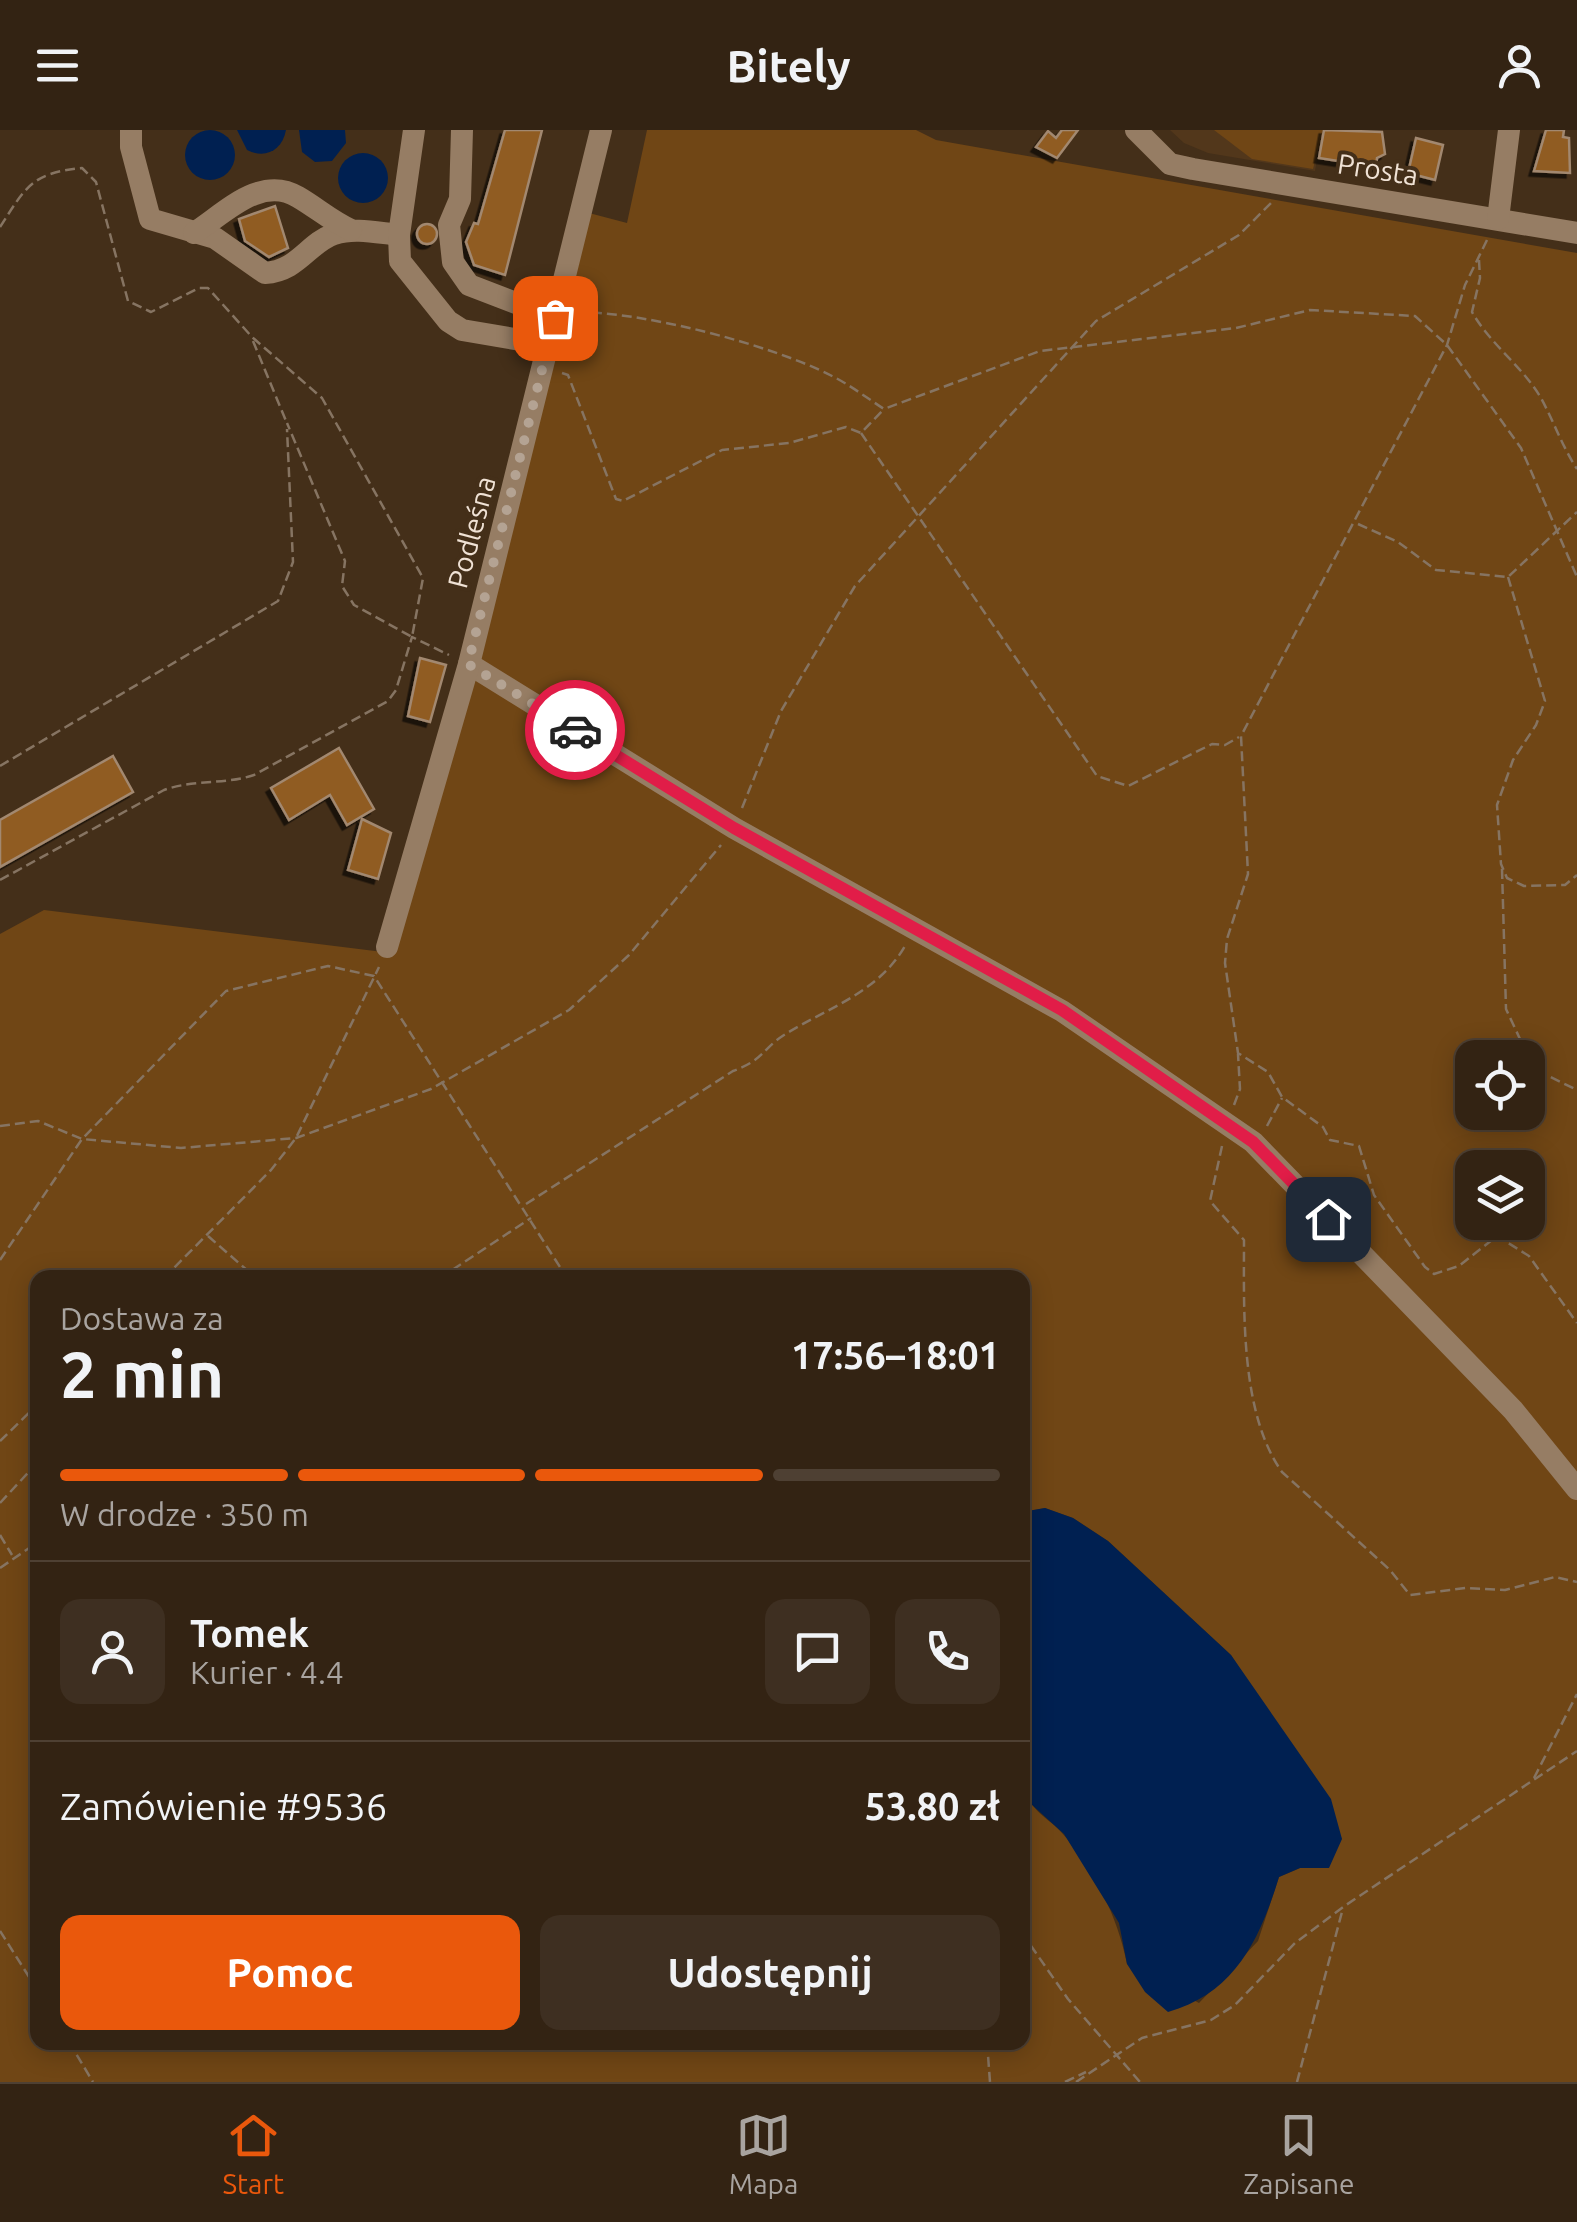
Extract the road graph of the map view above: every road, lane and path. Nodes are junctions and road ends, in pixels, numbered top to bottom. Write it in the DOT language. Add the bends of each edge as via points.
graph roads {
  1 [pos="131,130"];
  2 [pos="414,130"];
  3 [pos="462,130"];
  4 [pos="602,130"];
  5 [pos="1136,130"];
  6 [pos="1509,130"];
  7 [pos="1284,184"];
  8 [pos="1498,219"];
  9 [pos="0,228"];
  10 [pos="351,230"];
  11 [pos="194,233"];
  12 [pos="1577,233"];
  13 [pos="399,235"];
  14 [pos="1479,256"];
  15 [pos="556,313"];
  16 [pos="252,338"];
  17 [pos="1446,345"];
  18 [pos="1075,348"];
  19 [pos="548,355"];
  20 [pos="884,409"];
  21 [pos="287,423"];
  22 [pos="861,432"];
  23 [pos="1577,469"];
  24 [pos="1577,512"];
  25 [pos="920,515"];
  26 [pos="1355,523"];
  27 [pos="1555,530"];
  28 [pos="1508,577"];
  29 [pos="1577,577"];
  30 [pos="412,637"];
  31 [pos="468,664"];
  32 [pos="1240,736"];
  33 [pos="0,766"];
  34 [pos="734,828"];
  35 [pos="1502,868"];
  36 [pos="1577,875"];
  37 [pos="0,880"];
  38 [pos="915,928"];
  39 [pos="388,947"];
  40 [pos="374,976"];
  41 [pos="1238,1053"];
  42 [pos="443,1082"];
  43 [pos="1577,1090"];
  44 [pos="1282,1097"];
  45 [pos="1227,1124"];
  46 [pos="0,1126"];
  47 [pos="296,1138"];
  48 [pos="82,1139"];
  49 [pos="1253,1142"];
  50 [pos="524,1205"];
  51 [pos="532,1218"];
  52 [pos="206,1235"];
  53 [pos="0,1260"];
  54 [pos="172,1270"];
  55 [pos="247,1270"];
  56 [pos="452,1270"];
  57 [pos="562,1270"];
  58 [pos="1577,1323"];
  59 [pos="30,1412"];
  60 [pos="0,1442"];
  61 [pos="30,1471"];
  62 [pos="1577,1489"];
  63 [pos="0,1503"];
  64 [pos="0,1535"];
  65 [pos="30,1547"];
  66 [pos="13,1558"];
  67 [pos="0,1568"];
  68 [pos="1577,1582"];
  69 [pos="1577,1694"];
  70 [pos="1577,1751"];
  71 [pos="1534,1779"];
  72 [pos="1343,1907"];
  73 [pos="0,1931"];
  74 [pos="1030,1945"];
  75 [pos="30,1979"];
  76 [pos="74,2050"];
  77 [pos="988,2050"];
  78 [pos="1113,2055"];
  79 [pos="1094,2068"];
  80 [pos="94,2082"];
  81 [pos="990,2082"];
  82 [pos="1065,2082"];
  83 [pos="1076,2082"];
  84 [pos="1140,2082"];
  85 [pos="1297,2082"];
  1 -- 11 [label="street" via="150,219"];
  2 -- 13 [label="street"];
  3 -- 15 [label="street" via="460,198 449,225 453,262 469,285"];
  4 -- 15 [label="street, Podleśna"];
  5 -- 7 [label="street, Prosta" via="1170,164"];
  6 -- 8 [label="street"];
  7 -- 8 [label="street, Prosta"];
  7 -- 18 [label="path" via="1266,212 1238,234 1096,322"];
  8 -- 12 [label="street, Prosta"];
  8 -- 14 [label="path"];
  9 -- 16 [label="path" via="29,182 53,170 82,168 96,182 128,301 151,312 208,288"];
  10 -- 11 [label="street" via="295,194 277,190 230,206"];
  10 -- 11 [label="street" via="330,235 295,266 265,273 215,238"];
  10 -- 13 [label="street"];
  13 -- 19 [label="street" via="400,261 448,321"];
  14 -- 17 [label="path"];
  14 -- 23 [label="path" via="1472,312 1541,398"];
  15 -- 19 [label="street, Podleśna"];
  15 -- 20 [label="path" via="688,330 768,352 834,376"];
  16 -- 21 [label="path"];
  16 -- 30 [label="path" via="322,398 392,517 423,578"];
  17 -- 18 [label="path" via="1414,316 1310,310 1236,328"];
  17 -- 26 [label="path"];
  17 -- 27 [label="path" via="1521,448"];
  18 -- 20 [label="path" via="1040,351"];
  18 -- 25 [label="path"];
  19 -- 22 [label="path" via="568,376 616,500 722,450 789,444 846,427"];
  19 -- 31 [label="street, Podleśna"];
  20 -- 22 [label="path"];
  21 -- 30 [label="path" via="344,560 342,586 354,605"];
  21 -- 33 [label="path" via="293,562 278,602"];
  22 -- 25 [label="path"];
  24 -- 27 [label="path"];
  25 -- 32 [label="path" via="1097,776 1128,786"];
  25 -- 34 [label="path" via="855,586 790,695"];
  26 -- 28 [label="path" via="1398,542 1436,570"];
  26 -- 32 [label="path"];
  27 -- 28 [label="path"];
  27 -- 29 [label="path"];
  28 -- 35 [label="path" via="1545,701 1497,804"];
  30 -- 31 [label="path"];
  30 -- 37 [label="path" via="388,701 254,774 164,790"];
  31 -- 34 [label="street"];
  31 -- 39 [label="street, Podleśna"];
  32 -- 41 [label="path" via="1248,874 1225,964"];
  34 -- 38 [label="street"];
  34 -- 42 [label="path" via="674,906 568,1010"];
  35 -- 36 [label="path" via="1524,886 1565,885"];
  35 -- 43 [label="path" via="1506,1009 1534,1069"];
  38 -- 45 [label="street" via="1062,1010"];
  38 -- 50 [label="path" via="872,985"];
  39 -- 40 [label="path"];
  40 -- 42 [label="path"];
  40 -- 47 [label="path"];
  40 -- 48 [label="path" via="328,966 226,990"];
  41 -- 44 [label="path" via="1268,1072"];
  41 -- 45 [label="path" via="1240,1090"];
  42 -- 47 [label="path"];
  42 -- 50 [label="path"];
  44 -- 49 [label="path" via="1277,1114"];
  44 -- 58 [label="path" via="1323,1127 1330,1140 1360,1146 1374,1195 1434,1274 1459,1266 1497,1236 1529,1256"];
  45 -- 49 [label="street"];
  45 -- 68 [label="path" via="1210,1201 1244,1240 1244,1328 1255,1400 1269,1454 1282,1472 1410,1595 1505,1590 1555,1577"];
  46 -- 48 [label="path" via="38,1121"];
  47 -- 48 [label="path" via="181,1148"];
  47 -- 52 [label="path"];
  48 -- 53 [label="path"];
  49 -- 62 [label="street" via="1514,1410"];
  50 -- 51 [label="path"];
  51 -- 56 [label="path"];
  51 -- 57 [label="path"];
  52 -- 54 [label="path"];
  52 -- 55 [label="path"];
  59 -- 60 [label="path"];
  61 -- 63 [label="path"];
  64 -- 66 [label="path"];
  65 -- 66 [label="path"];
  66 -- 67 [label="path"];
  69 -- 71 [label="path"];
  70 -- 71 [label="path"];
  71 -- 72 [label="path"];
  72 -- 78 [label="path" via="1295,1943 1235,2005"];
  72 -- 85 [label="path"];
  73 -- 75 [label="path"];
  74 -- 78 [label="path"];
  76 -- 80 [label="path"];
  77 -- 81 [label="path"];
  78 -- 79 [label="path"];
  78 -- 84 [label="path"];
  79 -- 82 [label="path"];
  79 -- 83 [label="path"];
}
